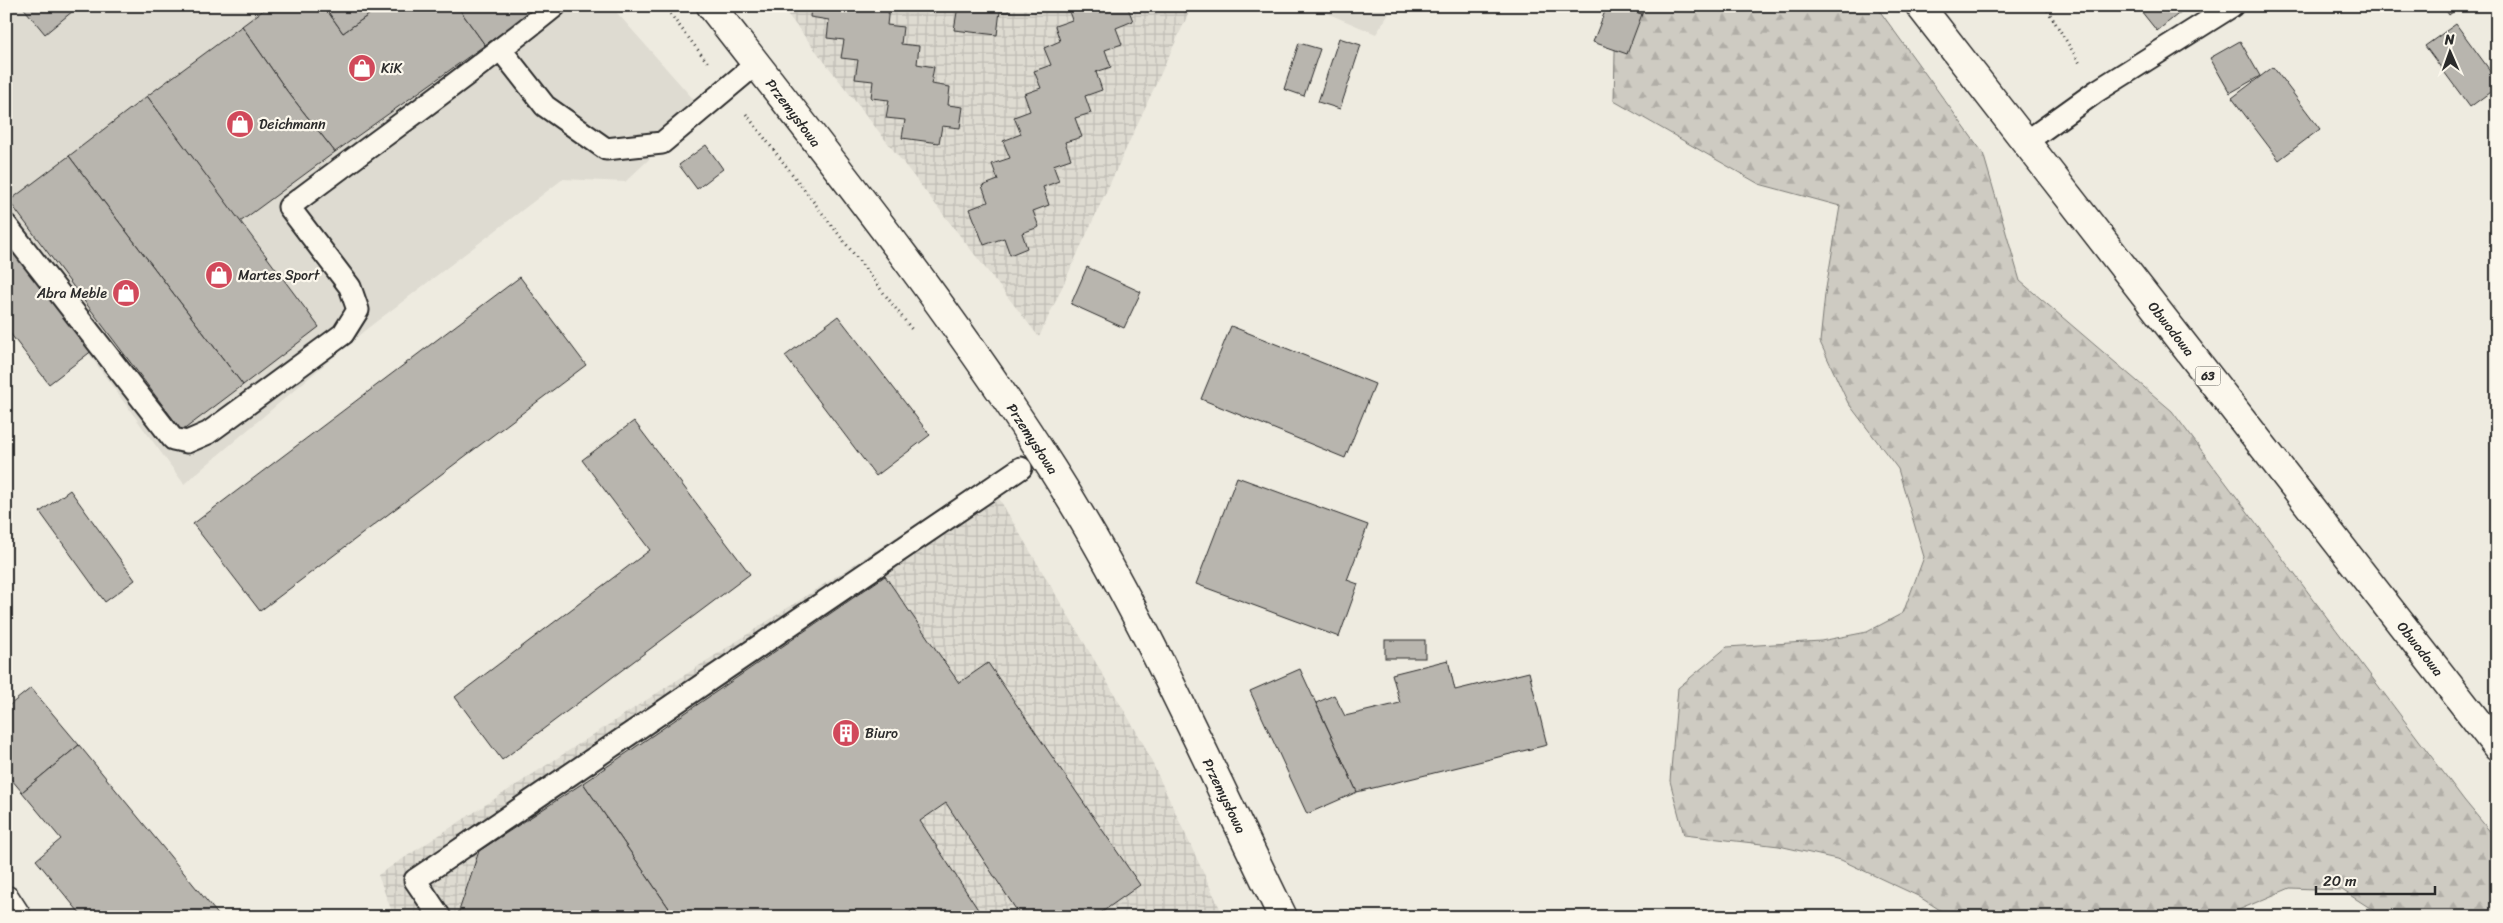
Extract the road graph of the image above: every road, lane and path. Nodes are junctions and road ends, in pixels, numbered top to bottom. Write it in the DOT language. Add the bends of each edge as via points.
graph roads {
  1 [pos="555,6"];
  2 [pos="664,6"];
  3 [pos="711,6"];
  4 [pos="1920,6"];
  5 [pos="2045,6"];
  6 [pos="2225,8"];
  7 [pos="501,50"];
  8 [pos="756,64"];
  9 [pos="727,89"];
  10 [pos="2098,91"];
  11 [pos="2026,142"];
  12 [pos="6,225"];
  13 [pos="918,338"];
  14 [pos="1021,468"];
  15 [pos="2497,747"];
  16 [pos="6,900"];
  17 [pos="17,917"];
  18 [pos="440,917"];
  19 [pos="1284,917"];
  1 -- 7 [label="lane"];
  2 -- 9 [label="path"];
  3 -- 8 [label="street, Przemysłowa"];
  4 -- 11 [label="street, Obwodowa / 63"];
  5 -- 10 [label="path"];
  6 -- 10 [label="lane"];
  7 -- 9 [label="lane" via="546,106 606,149 662,143"];
  7 -- 12 [label="lane" via="289,207 350,287 358,310 343,334 208,433 187,442 173,439"];
  8 -- 9 [label="lane"];
  8 -- 19 [label="street, Przemysłowa" via="931,293 1054,471 1119,585"];
  9 -- 13 [label="path"];
  10 -- 11 [label="lane"];
  11 -- 15 [label="street, Obwodowa / 63"];
  14 -- 18 [label="lane" via="415,880"];
  16 -- 17 [label="street"];
}
